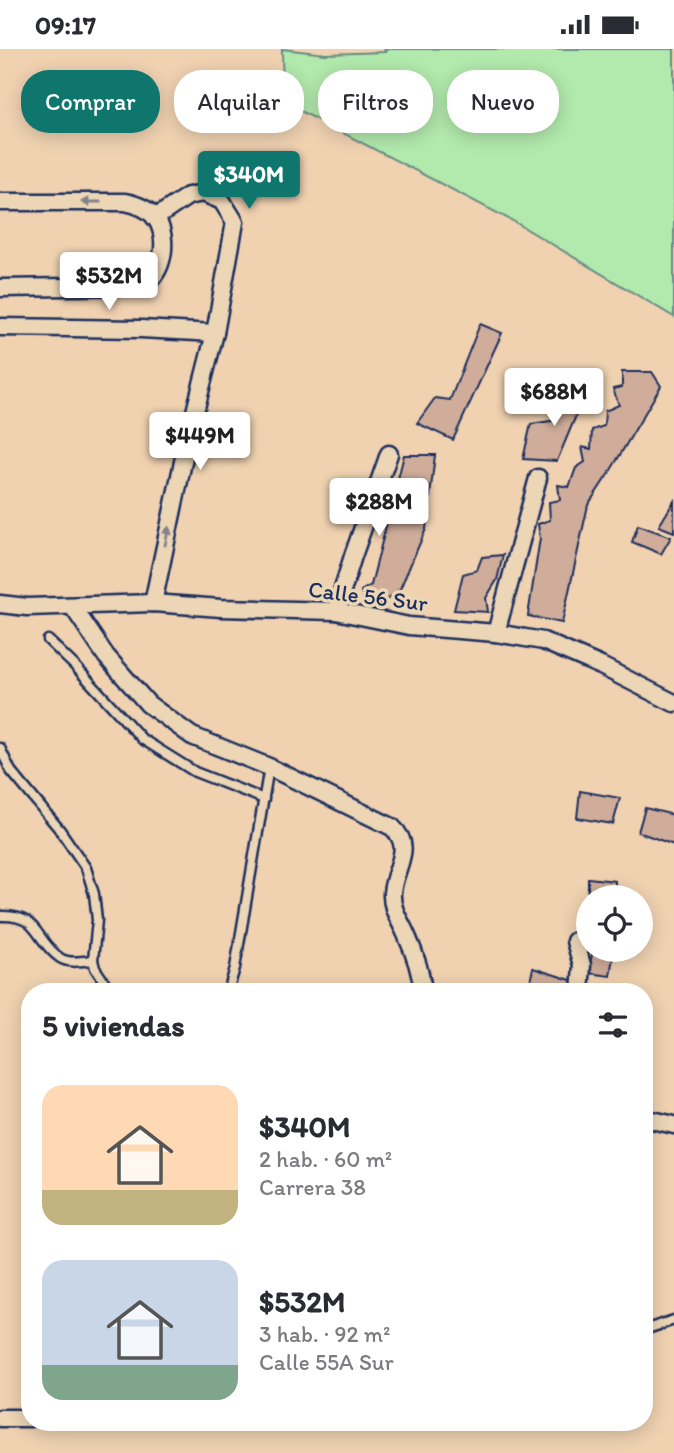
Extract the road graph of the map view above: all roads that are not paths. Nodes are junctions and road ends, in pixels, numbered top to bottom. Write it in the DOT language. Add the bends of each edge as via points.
graph roads {
  1 [pos="0,202"];
  2 [pos="155,218"];
  3 [pos="0,288"];
  4 [pos="0,327"];
  5 [pos="215,333"];
  6 [pos="389,454"];
  7 [pos="538,478"];
  8 [pos="153,603"];
  9 [pos="0,604"];
  10 [pos="73,607"];
  11 [pos="336,611"];
  12 [pos="496,632"];
  13 [pos="48,640"];
  14 [pos="674,703"];
  15 [pos="0,748"];
  16 [pos="269,767"];
  17 [pos="264,799"];
  18 [pos="0,916"];
  19 [pos="575,941"];
  20 [pos="93,960"];
  21 [pos="422,973"];
  22 [pos="105,983"];
  23 [pos="231,983"];
  24 [pos="418,983"];
  25 [pos="423,983"];
  26 [pos="581,983"];
  27 [pos="653,1120"];
  28 [pos="674,1125"];
  29 [pos="674,1320"];
  30 [pos="653,1327"];
  31 [pos="21,1417"];
  32 [pos="0,1418"];
  2 -- 1 [label="street, one-way" via="125,202"];
  2 -- 3 [label="street" via="162,257 157,274 148,283"];
  2 -- 5 [label="street" via="196,193 211,194 227,206 234,222"];
  4 -- 5 [label="street"];
  8 -- 5 [label="street, one-way"];
  6 -- 11 [label="street"];
  7 -- 12 [label="street"];
  8 -- 10 [label="street, Calle 56 Sur"];
  8 -- 11 [label="street, Calle 56 Sur"];
  9 -- 10 [label="street, Calle 56 Sur"];
  10 -- 16 [label="street" via="106,656 148,704 192,736"];
  11 -- 12 [label="street, Calle 56 Sur" via="409,626"];
  12 -- 14 [label="street, Calle 56 Sur" via="543,641"];
  13 -- 17 [label="lane" via="142,739 195,772"];
  15 -- 20 [label="lane" via="12,771 86,868 97,920"];
  16 -- 17 [label="lane"];
  16 -- 21 [label="street" via="392,827 401,836 404,847 392,893 393,910"];
  17 -- 23 [label="lane"];
  18 -- 20 [label="lane" via="20,916 33,924 61,959"];
  19 -- 26 [label="street" via="582,965"];
  20 -- 22 [label="lane"];
  21 -- 24 [label="lane"];
  21 -- 25 [label="street"];
  27 -- 28 [label="street"];
  29 -- 30 [label="lane"];
  31 -- 32 [label="street"];
}
